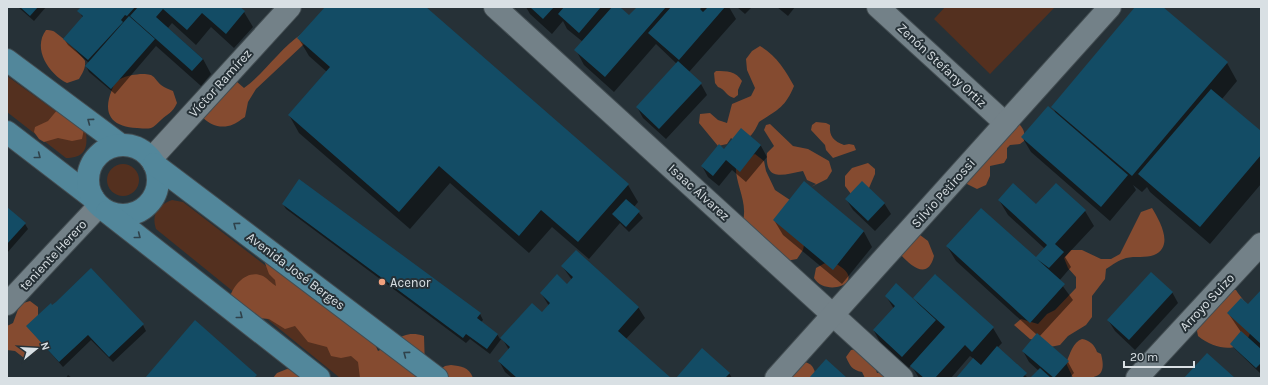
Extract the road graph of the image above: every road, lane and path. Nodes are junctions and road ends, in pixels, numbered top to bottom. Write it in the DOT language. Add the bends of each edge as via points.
graph roads {
  1 [pos="290,7"];
  2 [pos="495,7"];
  3 [pos="878,7"];
  4 [pos="1110,7"];
  5 [pos="7,60"];
  6 [pos="1005,123"];
  7 [pos="7,132"];
  8 [pos="121,145"];
  9 [pos="153,162"];
  10 [pos="100,205"];
  11 [pos="1261,244"];
  12 [pos="7,304"];
  13 [pos="833,315"];
  14 [pos="319,378"];
  15 [pos="438,378"];
  16 [pos="776,378"];
  17 [pos="902,378"];
  18 [pos="1137,378"];
  1 -- 9 [label="street, Víctor Ramírez"];
  2 -- 13 [label="street, Isaac Álvarez"];
  3 -- 6 [label="street, Zenón Stefany Ortiz"];
  4 -- 6 [label="street, Silvio Petirossi"];
  8 -- 5 [label="main road, Avenida José Berges, one-way"];
  6 -- 13 [label="street, Silvio Petirossi"];
  7 -- 10 [label="main road, one-way"];
  8 -- 9 [label="main road, Avenida José Berges" via="141,150"];
  8 -- 10 [label="main road" via="100,153 89,169 89,189"];
  9 -- 10 [label="main road" via="158,184 150,203 140,211 123,216"];
  15 -- 9 [label="main road, Avenida José Berges, one-way"];
  10 -- 12 [label="street, teniente Herero"];
  10 -- 14 [label="main road, one-way"];
  11 -- 18 [label="street, Arroyo Suizo"];
  13 -- 16 [label="street, Silvio Petirossi"];
  13 -- 17 [label="street, Isaac Álvarez"];
}
